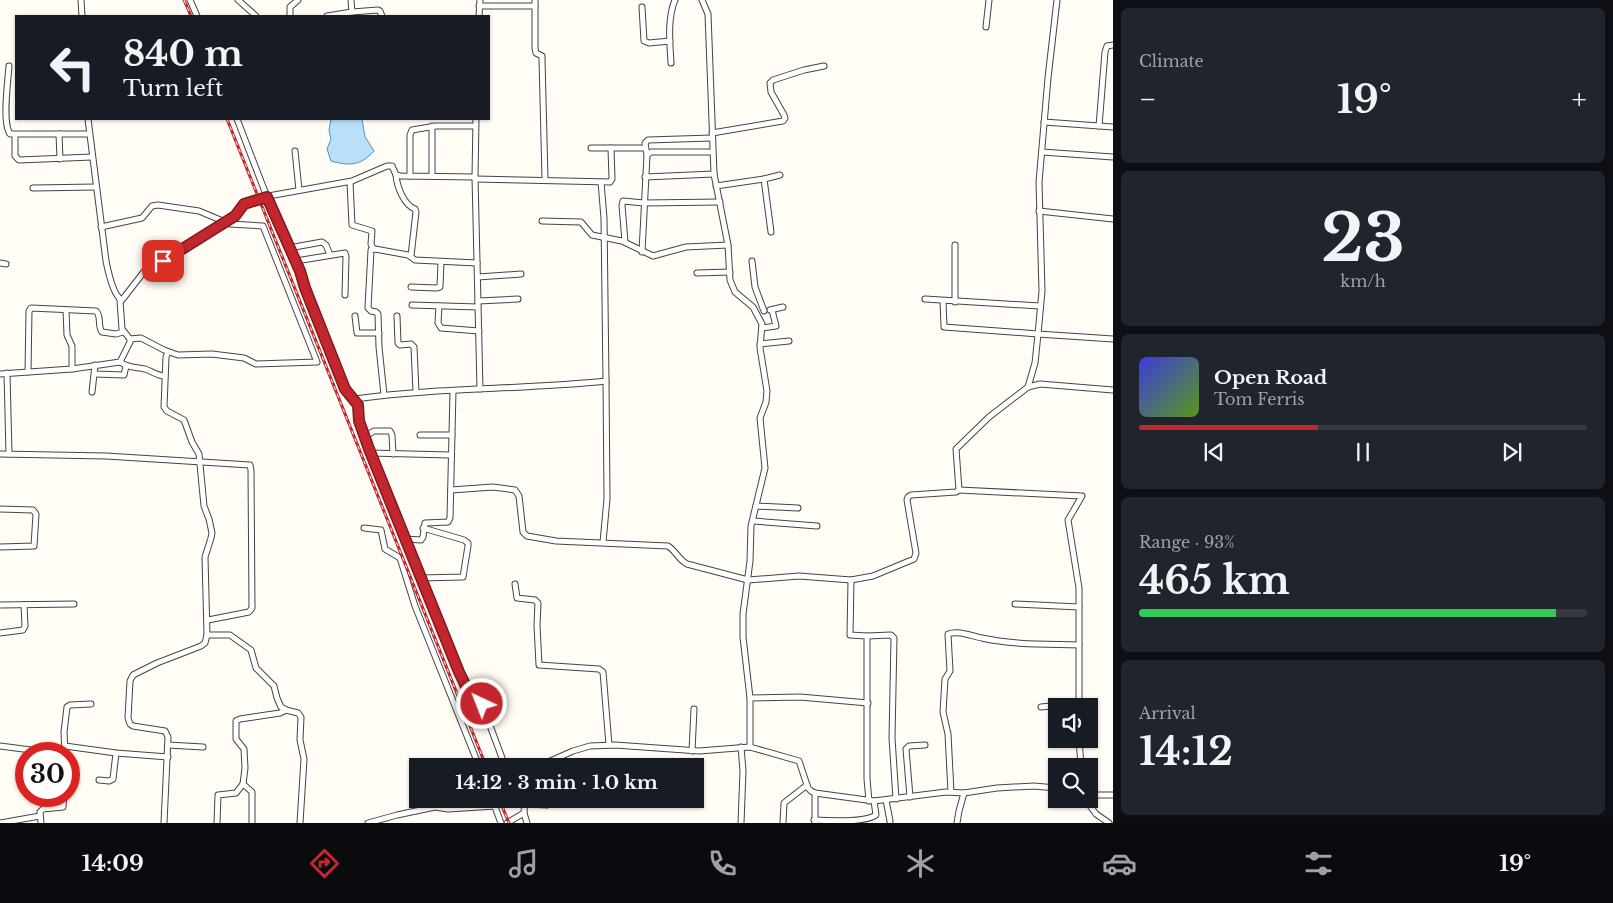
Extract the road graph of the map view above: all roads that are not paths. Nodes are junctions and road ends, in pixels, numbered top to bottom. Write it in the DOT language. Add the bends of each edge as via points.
graph roads {
  1 [pos="81,0"];
  2 [pos="190,0"];
  3 [pos="238,0"];
  4 [pos="298,0"];
  5 [pos="351,0"];
  6 [pos="535,0"];
  7 [pos="675,0"];
  8 [pos="702,0"];
  9 [pos="989,0"];
  10 [pos="1058,0"];
  11 [pos="291,2"];
  12 [pos="479,3"];
  13 [pos="513,3"];
  14 [pos="535,6"];
  15 [pos="642,7"];
  16 [pos="352,12"];
  17 [pos="82,15"];
  18 [pos="197,15"];
  19 [pos="255,15"];
  20 [pos="290,15"];
  21 [pos="335,15"];
  22 [pos="382,15"];
  23 [pos="986,27"];
  24 [pos="670,41"];
  25 [pos="1113,45"];
  26 [pos="671,63"];
  27 [pos="9,66"];
  28 [pos="824,66"];
  29 [pos="0,93"];
  30 [pos="8,93"];
  31 [pos="88,120"];
  32 [pos="237,120"];
  33 [pos="476,120"];
  34 [pos="1044,122"];
  35 [pos="432,126"];
  36 [pos="475,126"];
  37 [pos="1100,126"];
  38 [pos="1113,127"];
  39 [pos="0,129"];
  40 [pos="7,129"];
  41 [pos="59,134"];
  42 [pos="89,134"];
  43 [pos="15,135"];
  44 [pos="712,136"];
  45 [pos="591,148"];
  46 [pos="611,148"];
  47 [pos="295,151"];
  48 [pos="646,152"];
  49 [pos="712,152"];
  50 [pos="1042,152"];
  51 [pos="92,157"];
  52 [pos="1113,157"];
  53 [pos="60,159"];
  54 [pos="714,174"];
  55 [pos="396,175"];
  56 [pos="780,175"];
  57 [pos="410,176"];
  58 [pos="432,176"];
  59 [pos="645,177"];
  60 [pos="475,178"];
  61 [pos="545,179"];
  62 [pos="764,179"];
  63 [pos="350,182"];
  64 [pos="601,182"];
  65 [pos="716,186"];
  66 [pos="96,187"];
  67 [pos="33,188"];
  68 [pos="299,190"];
  69 [pos="267,197"];
  70 [pos="720,202"];
  71 [pos="644,203"];
  72 [pos="1039,211"];
  73 [pos="1113,219"];
  74 [pos="542,221"];
  75 [pos="225,222"];
  76 [pos="101,227"];
  77 [pos="771,232"];
  78 [pos="604,238"];
  79 [pos="624,242"];
  80 [pos="728,245"];
  81 [pos="955,245"];
  82 [pos="289,248"];
  83 [pos="372,249"];
  84 [pos="642,252"];
  85 [pos="330,255"];
  86 [pos="410,256"];
  87 [pos="296,261"];
  88 [pos="752,261"];
  89 [pos="442,262"];
  90 [pos="477,263"];
  91 [pos="697,272"];
  92 [pos="730,272"];
  93 [pos="520,274"];
  94 [pos="478,277"];
  95 [pos="411,287"];
  96 [pos="345,295"];
  97 [pos="518,299"];
  98 [pos="120,300"];
  99 [pos="924,300"];
  100 [pos="943,301"];
  101 [pos="955,302"];
  102 [pos="478,304"];
  103 [pos="412,305"];
  104 [pos="439,306"];
  105 [pos="1040,306"];
  106 [pos="783,307"];
  107 [pos="66,310"];
  108 [pos="772,310"];
  109 [pos="764,311"];
  110 [pos="757,313"];
  111 [pos="355,316"];
  112 [pos="397,316"];
  113 [pos="762,328"];
  114 [pos="478,331"];
  115 [pos="123,332"];
  116 [pos="379,334"];
  117 [pos="1038,334"];
  118 [pos="130,339"];
  119 [pos="1113,339"];
  120 [pos="789,341"];
  121 [pos="760,344"];
  122 [pos="168,352"];
  123 [pos="120,362"];
  124 [pos="95,365"];
  125 [pos="126,366"];
  126 [pos="72,369"];
  127 [pos="28,372"];
  128 [pos="7,373"];
  129 [pos="0,374"];
  130 [pos="95,374"];
  131 [pos="165,376"];
  132 [pos="606,381"];
  133 [pos="1028,387"];
  134 [pos="480,389"];
  135 [pos="1113,390"];
  136 [pos="453,391"];
  137 [pos="92,392"];
  138 [pos="416,392"];
  139 [pos="384,395"];
  140 [pos="355,400"];
  141 [pos="420,435"];
  142 [pos="452,435"];
  143 [pos="364,437"];
  144 [pos="370,453"];
  145 [pos="0,454"];
  146 [pos="9,454"];
  147 [pos="393,454"];
  148 [pos="450,455"];
  149 [pos="200,461"];
  150 [pos="451,490"];
  151 [pos="959,490"];
  152 [pos="756,506"];
  153 [pos="798,508"];
  154 [pos="0,509"];
  155 [pos="752,521"];
  156 [pos="817,526"];
  157 [pos="364,528"];
  158 [pos="424,528"];
  159 [pos="405,539"];
  160 [pos="603,542"];
  161 [pos="0,547"];
  162 [pos="420,578"];
  163 [pos="748,580"];
  164 [pos="851,580"];
  165 [pos="515,584"];
  166 [pos="74,604"];
  167 [pos="1014,604"];
  168 [pos="0,605"];
  169 [pos="24,605"];
  170 [pos="1079,607"];
  171 [pos="208,620"];
  172 [pos="0,633"];
  173 [pos="207,635"];
  174 [pos="868,636"];
  175 [pos="1079,645"];
  176 [pos="750,698"];
  177 [pos="1079,698"];
  178 [pos="868,703"];
  179 [pos="91,704"];
  180 [pos="1041,707"];
  181 [pos="1048,707"];
  182 [pos="694,709"];
  183 [pos="286,710"];
  184 [pos="65,742"];
  185 [pos="168,745"];
  186 [pos="0,746"];
  187 [pos="608,746"];
  188 [pos="925,746"];
  189 [pos="203,747"];
  190 [pos="750,747"];
  191 [pos="15,748"];
  192 [pos="741,748"];
  193 [pos="80,749"];
  194 [pos="692,751"];
  195 [pos="116,753"];
  196 [pos="168,757"];
  197 [pos="476,758"];
  198 [pos="502,758"];
  199 [pos="558,758"];
  200 [pos="99,780"];
  201 [pos="243,784"];
  202 [pos="807,785"];
  203 [pos="1048,787"];
  204 [pos="951,792"];
  205 [pos="964,793"];
  206 [pos="816,794"];
  207 [pos="1098,795"];
  208 [pos="1113,795"];
  209 [pos="910,797"];
  210 [pos="896,799"];
  211 [pos="886,800"];
  212 [pos="872,801"];
  213 [pos="63,807"];
  214 [pos="435,808"];
  215 [pos="435,808"];
  216 [pos="464,808"];
  217 [pos="496,808"];
  218 [pos="524,808"];
  219 [pos="1092,808"];
  220 [pos="524,813"];
  221 [pos="876,815"];
  222 [pos="40,816"];
  223 [pos="814,821"];
  224 [pos="890,821"];
  225 [pos="0,822"];
  226 [pos="1111,822"];
  227 [pos="41,823"];
  228 [pos="164,823"];
  229 [pos="217,823"];
  230 [pos="252,823"];
  231 [pos="300,823"];
  232 [pos="368,823"];
  233 [pos="501,823"];
  234 [pos="507,823"];
  235 [pos="527,823"];
  236 [pos="741,823"];
  237 [pos="783,823"];
  238 [pos="879,823"];
  239 [pos="957,823"];
  1 -- 17 [label="street"];
  2 -- 18 [label="street"];
  3 -- 19 [label="street"];
  4 -- 11 [label="street"];
  5 -- 16 [label="street"];
  6 -- 14 [label="street"];
  7 -- 24 [label="street"];
  8 -- 44 [label="street" via="708,14"];
  9 -- 23 [label="street"];
  10 -- 34 [label="street"];
  11 -- 20 [label="street"];
  12 -- 13 [label="street"];
  13 -- 14 [label="street"];
  14 -- 61 [label="street" via="535,48 536,53 542,56"];
  15 -- 24 [label="street" via="644,41"];
  16 -- 21 [label="street"];
  16 -- 22 [label="street" via="378,10"];
  24 -- 26 [label="street"];
  25 -- 37 [label="street" via="1107,46 1105,52"];
  27 -- 30 [label="street"];
  28 -- 44 [label="street" via="773,80 770,84 784,115 783,121"];
  29 -- 30 [label="street"];
  30 -- 40 [label="street"];
  31 -- 42 [label="street"];
  32 -- 69 [label="street"];
  33 -- 36 [label="street"];
  34 -- 37 [label="street"];
  34 -- 50 [label="street"];
  35 -- 36 [label="street"];
  35 -- 57 [label="street" via="410,132"];
  35 -- 58 [label="street"];
  36 -- 60 [label="street"];
  37 -- 38 [label="street"];
  39 -- 40 [label="street"];
  40 -- 43 [label="street"];
  41 -- 42 [label="street"];
  41 -- 43 [label="street"];
  41 -- 53 [label="street"];
  42 -- 51 [label="street"];
  43 -- 53 [label="street" via="17,159"];
  44 -- 48 [label="street" via="648,140"];
  44 -- 49 [label="street"];
  45 -- 46 [label="street"];
  46 -- 48 [label="street"];
  46 -- 64 [label="street" via="612,181"];
  47 -- 68 [label="street"];
  48 -- 49 [label="street"];
  48 -- 59 [label="street"];
  49 -- 54 [label="street"];
  50 -- 52 [label="street"];
  50 -- 72 [label="street"];
  51 -- 53 [label="street"];
  51 -- 66 [label="street"];
  54 -- 59 [label="street"];
  54 -- 65 [label="street"];
  55 -- 57 [label="street"];
  55 -- 63 [label="street" via="392,166 387,166"];
  55 -- 86 [label="street" via="407,204 416,212"];
  56 -- 62 [label="street"];
  57 -- 58 [label="street"];
  58 -- 60 [label="street"];
  59 -- 71 [label="street"];
  60 -- 61 [label="street"];
  60 -- 90 [label="street"];
  61 -- 64 [label="street"];
  62 -- 65 [label="street"];
  62 -- 77 [label="street"];
  63 -- 68 [label="street"];
  63 -- 83 [label="street" via="352,225 372,231"];
  64 -- 78 [label="street"];
  65 -- 70 [label="street"];
  66 -- 67 [label="street"];
  66 -- 76 [label="street"];
  68 -- 69 [label="street"];
  69 -- 75 [label="street" via="244,204"];
  69 -- 82 [label="street"];
  70 -- 71 [label="street"];
  70 -- 80 [label="street"];
  71 -- 79 [label="street" via="622,202"];
  71 -- 84 [label="street"];
  72 -- 73 [label="street"];
  72 -- 105 [label="street"];
  74 -- 78 [label="street" via="581,222 592,235"];
  75 -- 76 [label="street" via="199,211 158,204 142,218"];
  75 -- 98 [label="street" via="167,260 150,264"];
  75 -- 122 [label="street" via="265,229 317,362 256,364 244,358"];
  76 -- 98 [label="street" via="109,275"];
  78 -- 79 [label="street"];
  78 -- 132 [label="street"];
  79 -- 84 [label="street"];
  80 -- 84 [label="street" via="682,248 656,256"];
  80 -- 92 [label="street"];
  81 -- 101 [label="street"];
  82 -- 85 [label="street" via="322,242"];
  82 -- 87 [label="street"];
  83 -- 86 [label="street"];
  83 -- 116 [label="street" via="368,308 378,314"];
  85 -- 87 [label="street"];
  85 -- 96 [label="street" via="346,254"];
  86 -- 89 [label="street" via="415,260"];
  87 -- 140 [label="street" via="345,389"];
  88 -- 109 [label="street" via="755,287"];
  89 -- 90 [label="street"];
  89 -- 95 [label="street" via="440,287"];
  90 -- 94 [label="street"];
  91 -- 92 [label="street"];
  92 -- 110 [label="street" via="732,287"];
  93 -- 94 [label="street"];
  94 -- 102 [label="street"];
  97 -- 102 [label="street"];
  98 -- 115 [label="street"];
  99 -- 100 [label="street"];
  100 -- 101 [label="street"];
  100 -- 117 [label="street" via="944,327"];
  101 -- 105 [label="street"];
  102 -- 104 [label="street"];
  102 -- 114 [label="street"];
  103 -- 104 [label="street"];
  104 -- 114 [label="street" via="438,323 441,328"];
  105 -- 117 [label="street"];
  106 -- 108 [label="street"];
  107 -- 115 [label="street" via="96,311 102,332"];
  107 -- 126 [label="street"];
  107 -- 127 [label="street" via="29,309"];
  108 -- 109 [label="street"];
  108 -- 113 [label="street" via="776,326"];
  109 -- 110 [label="street"];
  110 -- 113 [label="street"];
  111 -- 116 [label="street" via="357,333"];
  112 -- 138 [label="street" via="398,343 414,346"];
  113 -- 121 [label="street"];
  114 -- 134 [label="street"];
  115 -- 118 [label="street"];
  116 -- 139 [label="street"];
  117 -- 119 [label="street"];
  117 -- 133 [label="street"];
  118 -- 122 [label="street" via="141,338"];
  118 -- 123 [label="street"];
  120 -- 121 [label="street"];
  121 -- 152 [label="street" via="767,396 760,418 765,468"];
  122 -- 131 [label="street"];
  123 -- 124 [label="street"];
  123 -- 125 [label="street"];
  124 -- 126 [label="street"];
  124 -- 130 [label="street"];
  125 -- 130 [label="street" via="124,375"];
  125 -- 131 [label="street"];
  126 -- 127 [label="street"];
  127 -- 128 [label="street"];
  128 -- 129 [label="street"];
  128 -- 146 [label="street"];
  130 -- 137 [label="street"];
  131 -- 149 [label="street" via="165,409 185,422"];
  132 -- 134 [label="street"];
  132 -- 160 [label="street" via="607,498"];
  133 -- 135 [label="street" via="1040,384"];
  133 -- 151 [label="street" via="989,417 956,449"];
  134 -- 136 [label="street"];
  136 -- 138 [label="street"];
  136 -- 142 [label="street"];
  138 -- 139 [label="street"];
  139 -- 140 [label="street"];
  140 -- 143 [label="street"];
  141 -- 142 [label="street"];
  142 -- 148 [label="street"];
  143 -- 144 [label="street"];
  143 -- 147 [label="street" via="374,431 390,431"];
  144 -- 147 [label="street"];
  144 -- 159 [label="street"];
  145 -- 146 [label="street"];
  146 -- 149 [label="street"];
  147 -- 148 [label="street"];
  148 -- 150 [label="street"];
  149 -- 171 [label="street" via="204,506 212,533 205,557"];
  149 -- 171 [label="street" via="247,464 251,470 252,608 249,612"];
  150 -- 158 [label="street" via="449,521 426,522"];
  150 -- 160 [label="street" via="493,487 515,490 520,496 521,526 527,536 556,541"];
  151 -- 164 [label="street" via="908,497 916,556 873,576"];
  151 -- 170 [label="street" via="1082,496 1068,520"];
  152 -- 153 [label="street"];
  152 -- 155 [label="street"];
  154 -- 161 [label="street" via="33,510 36,514 34,546"];
  155 -- 156 [label="street"];
  155 -- 163 [label="street"];
  157 -- 197 [label="street" via="381,530 385,549 400,558 415,606"];
  158 -- 159 [label="street" via="421,540"];
  158 -- 162 [label="street" via="464,540 468,546 463,577"];
  159 -- 162 [label="street"];
  160 -- 163 [label="street" via="668,546 687,564"];
  162 -- 198 [label="street" via="470,695 482,704"];
  163 -- 164 [label="street" via="799,576"];
  163 -- 176 [label="street" via="742,632"];
  164 -- 174 [label="street" via="850,635"];
  165 -- 187 [label="street" via="517,598 538,603 539,665 599,669 603,672"];
  166 -- 169 [label="street"];
  167 -- 170 [label="street"];
  168 -- 169 [label="street"];
  169 -- 172 [label="street" via="23,630"];
  170 -- 175 [label="street"];
  171 -- 173 [label="street"];
  173 -- 183 [label="street" via="230,635 251,650 256,668 274,686 277,698"];
  173 -- 185 [label="street" via="201,646 157,663 131,678 130,724 165,730"];
  174 -- 178 [label="street"];
  174 -- 210 [label="street" via="891,635 894,638 892,738"];
  175 -- 177 [label="street"];
  175 -- 204 [label="street" via="948,634 950,671 945,679 943,712"];
  176 -- 178 [label="street" via="800,697"];
  176 -- 190 [label="street"];
  178 -- 212 [label="street" via="867,779"];
  179 -- 184 [label="street" via="68,705"];
  180 -- 181 [label="street"];
  182 -- 194 [label="street"];
  183 -- 201 [label="street" via="236,721 236,739 245,752"];
  183 -- 231 [label="street" via="300,714 302,720 300,740 304,759"];
  185 -- 189 [label="street"];
  185 -- 196 [label="street"];
  186 -- 191 [label="street"];
  187 -- 194 [label="street"];
  187 -- 199 [label="street" via="590,746"];
  188 -- 209 [label="street" via="906,749"];
  190 -- 192 [label="street"];
  190 -- 202 [label="street" via="799,761"];
  192 -- 194 [label="street"];
  192 -- 236 [label="street"];
  193 -- 195 [label="street"];
  195 -- 196 [label="street"];
  195 -- 200 [label="street" via="113,779"];
  196 -- 228 [label="street"];
  201 -- 229 [label="street" via="236,793 218,795"];
  201 -- 230 [label="street" via="252,792"];
  202 -- 206 [label="street"];
  202 -- 237 [label="street" via="784,803"];
  203 -- 205 [label="street"];
  204 -- 205 [label="street"];
  204 -- 209 [label="street"];
  205 -- 239 [label="street"];
  206 -- 212 [label="street"];
  206 -- 223 [label="street"];
  207 -- 208 [label="street"];
  209 -- 210 [label="street"];
  210 -- 211 [label="street"];
  211 -- 212 [label="street"];
  211 -- 224 [label="street"];
  212 -- 221 [label="street"];
  213 -- 222 [label="street" via="43,809"];
  214 -- 232 [label="street"];
  215 -- 216 [label="street"];
  217 -- 233 [label="street"];
  218 -- 220 [label="street"];
  219 -- 226 [label="street"];
  220 -- 234 [label="street"];
  220 -- 235 [label="street"];
  221 -- 223 [label="street" via="868,820"];
  221 -- 238 [label="street"];
  222 -- 225 [label="street"];
  222 -- 227 [label="street"];
}
